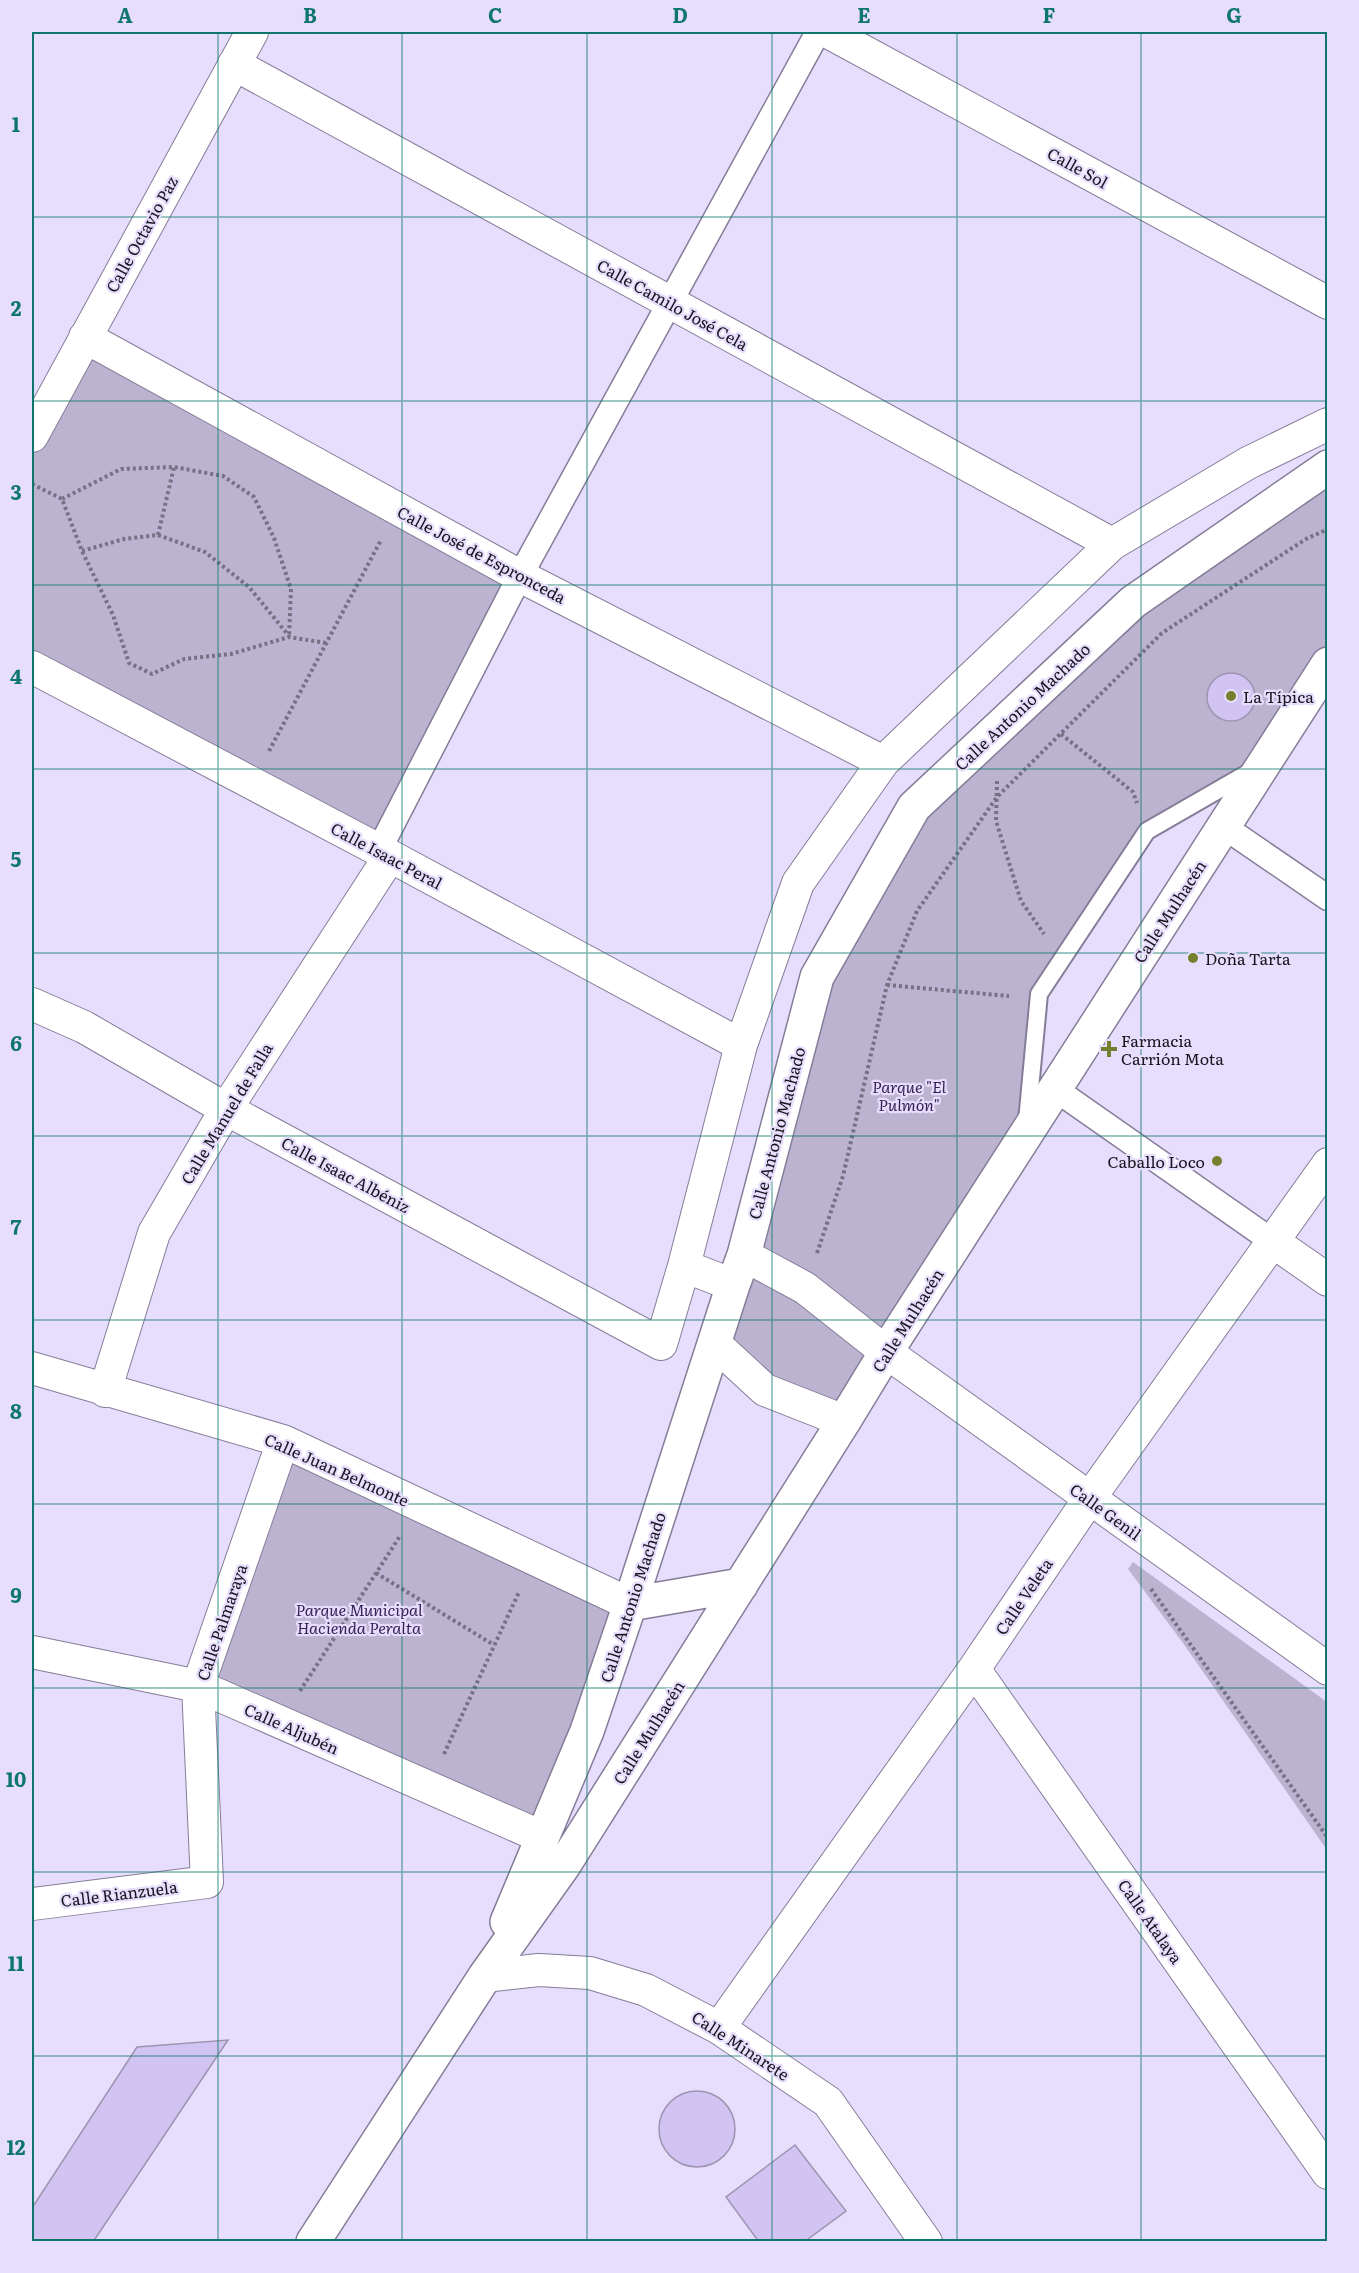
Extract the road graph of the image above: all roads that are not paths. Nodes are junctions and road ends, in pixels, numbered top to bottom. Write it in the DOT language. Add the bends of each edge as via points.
graph roads {
  1 [pos="252,32"];
  2 [pos="818,32"];
  3 [pos="828,32"];
  4 [pos="234,64"];
  5 [pos="670,303"];
  6 [pos="1328,303"];
  7 [pos="85,338"];
  8 [pos="1328,424"];
  9 [pos="32,436"];
  10 [pos="1328,467"];
  11 [pos="1112,544"];
  12 [pos="520,576"];
  13 [pos="1328,664"];
  14 [pos="32,668"];
  15 [pos="883,762"];
  16 [pos="1263,764"];
  17 [pos="1223,826"];
  18 [pos="385,853"];
  19 [pos="1328,898"];
  20 [pos="32,1004"];
  21 [pos="741,1045"];
  22 [pos="1055,1089"];
  23 [pos="226,1109"];
  24 [pos="1026,1134"];
  25 [pos="1328,1164"];
  26 [pos="1272,1241"];
  27 [pos="744,1255"];
  28 [pos="684,1266"];
  29 [pos="1328,1280"];
  30 [pos="733,1285"];
  31 [pos="714,1343"];
  32 [pos="886,1352"];
  33 [pos="32,1368"];
  34 [pos="105,1390"];
  35 [pos="844,1421"];
  36 [pos="283,1441"];
  37 [pos="1089,1499"];
  38 [pos="741,1585"];
  39 [pos="630,1604"];
  40 [pos="32,1652"];
  41 [pos="974,1669"];
  42 [pos="1328,1669"];
  43 [pos="198,1686"];
  44 [pos="542,1837"];
  45 [pos="207,1882"];
  46 [pos="32,1904"];
  47 [pos="485,1976"];
  48 [pos="719,2028"];
  49 [pos="1328,2173"];
  50 [pos="313,2241"];
  51 [pos="926,2241"];
  1 -- 4 [label="street, Calle Octavio Paz"];
  2 -- 5 [label="street"];
  3 -- 6 [label="street, Calle Sol"];
  4 -- 5 [label="street, Calle Camilo José Cela"];
  4 -- 7 [label="street, Calle Octavio Paz"];
  5 -- 11 [label="street, Calle Camilo José Cela"];
  5 -- 12 [label="street"];
  7 -- 9 [label="street, Calle Octavio Paz"];
  7 -- 12 [label="street, Calle José de Espronceda"];
  8 -- 11 [label="street" via="1248,463"];
  10 -- 27 [label="street, Calle Antonio Machado" via="1133,602 914,807 817,977"];
  11 -- 15 [label="street"];
  12 -- 15 [label="street, Calle José de Espronceda"];
  12 -- 18 [label="street"];
  13 -- 16 [label="street, Calle Mulhacén"];
  14 -- 18 [label="street, Calle Isaac Peral"];
  15 -- 21 [label="street" via="798,884"];
  16 -- 17 [label="street, Calle Mulhacén"];
  16 -- 24 [label="lane" via="1147,831 1039,994"];
  17 -- 19 [label="street"];
  17 -- 22 [label="street, Calle Mulhacén"];
  18 -- 21 [label="street, Calle Isaac Peral"];
  18 -- 23 [label="street, Calle Manuel de Falla"];
  20 -- 23 [label="street, Calle Isaac Albéniz" via="84,1027"];
  21 -- 28 [label="street"];
  22 -- 24 [label="street, Calle Mulhacén"];
  22 -- 26 [label="street"];
  23 -- 28 [label="street, Calle Isaac Albéniz" via="661,1344"];
  23 -- 34 [label="street, Calle Manuel de Falla" via="154,1233"];
  24 -- 32 [label="street, Calle Mulhacén"];
  25 -- 26 [label="street, Calle Veleta"];
  26 -- 29 [label="street"];
  26 -- 37 [label="street, Calle Veleta"];
  27 -- 30 [label="street, Calle Antonio Machado"];
  27 -- 32 [label="street, Calle Genil" via="805,1288"];
  28 -- 30 [label="street"];
  30 -- 31 [label="street, Calle Antonio Machado"];
  31 -- 35 [label="street" via="765,1390"];
  31 -- 39 [label="street, Calle Antonio Machado"];
  32 -- 35 [label="street, Calle Mulhacén"];
  32 -- 37 [label="street, Calle Genil"];
  33 -- 34 [label="street, Calle Juan Belmonte"];
  34 -- 36 [label="street, Calle Juan Belmonte"];
  35 -- 38 [label="street, Calle Mulhacén"];
  36 -- 39 [label="street, Calle Juan Belmonte"];
  36 -- 43 [label="street, Calle Palmaraya"];
  37 -- 41 [label="street, Calle Veleta"];
  37 -- 42 [label="street, Calle Genil"];
  38 -- 39 [label="street"];
  38 -- 47 [label="street, Calle Mulhacén" via="564,1865"];
  39 -- 44 [label="street, Calle Antonio Machado" via="587,1731"];
  40 -- 43 [label="street, Calle Aljubén"];
  41 -- 48 [label="street, Calle Veleta"];
  41 -- 49 [label="street, Calle Atalaya"];
  43 -- 44 [label="street, Calle Aljubén"];
  43 -- 45 [label="street, Calle Palmaraya"];
  44 -- 47 [label="street, Calle Antonio Machado"];
  45 -- 46 [label="street, Calle Rianzuela"];
  47 -- 48 [label="street, Calle Minarete" via="538,1970 590,1973 646,1990"];
  47 -- 50 [label="street"];
  48 -- 51 [label="street, Calle Minarete" via="828,2102"];
}
